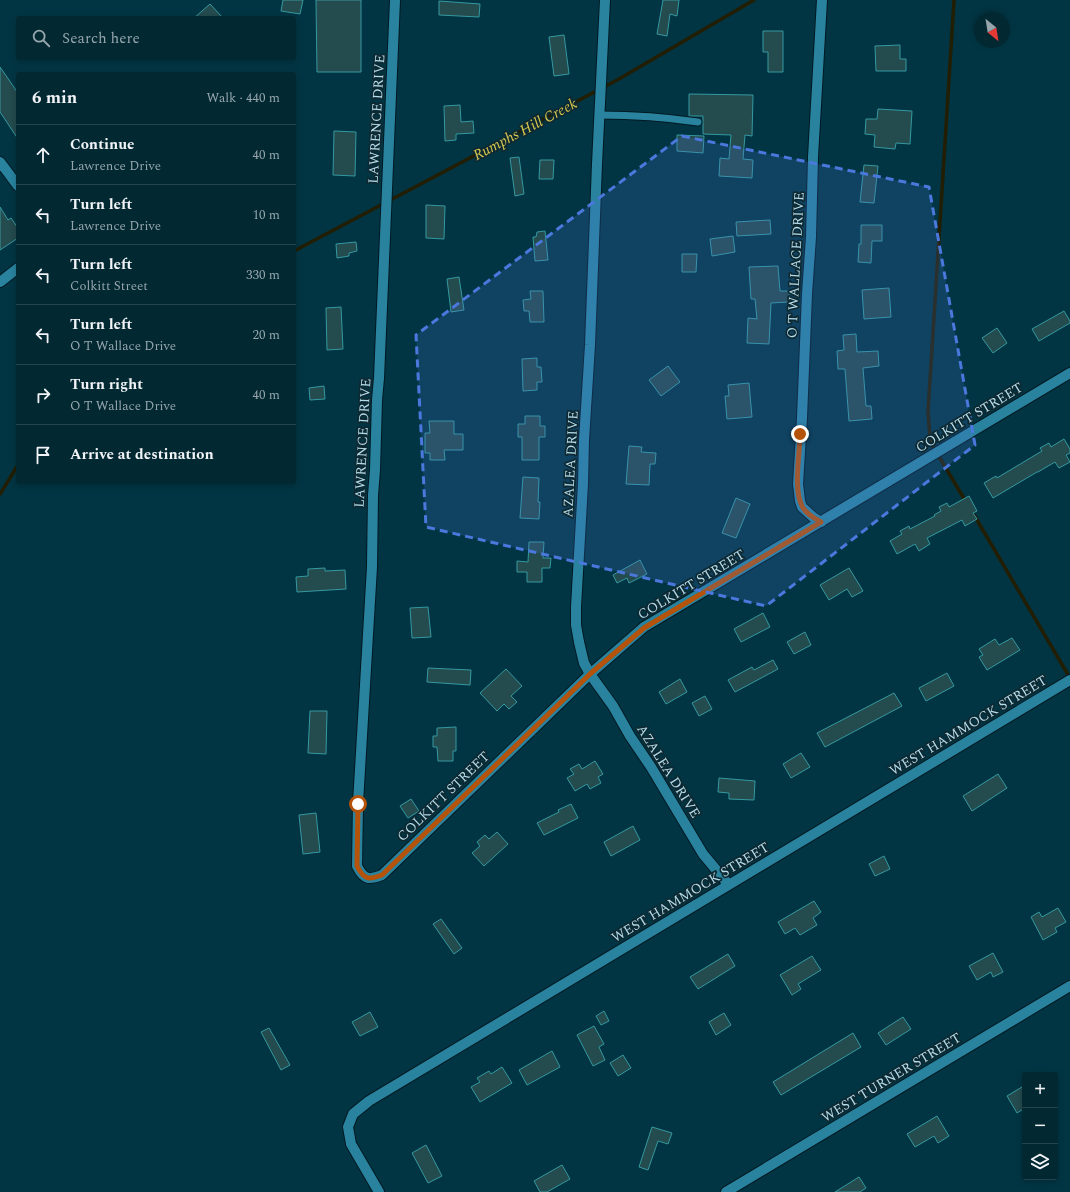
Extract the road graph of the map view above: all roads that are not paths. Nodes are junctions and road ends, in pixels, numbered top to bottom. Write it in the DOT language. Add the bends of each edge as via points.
graph roads {
  1 [pos="395,0"];
  2 [pos="605,0"];
  3 [pos="822,0"];
  4 [pos="600,115"];
  5 [pos="698,122"];
  6 [pos="0,162"];
  7 [pos="16,183"];
  8 [pos="16,270"];
  9 [pos="0,282"];
  10 [pos="1070,374"];
  11 [pos="821,522"];
  12 [pos="590,674"];
  13 [pos="1070,680"];
  14 [pos="372,878"];
  15 [pos="728,884"];
  16 [pos="1070,986"];
  17 [pos="379,1192"];
  18 [pos="726,1192"];
  1 -- 14 [label="street, LAWRENCE DRIVE" via="376,470 372,495 372,566 358,804 357,866 360,873"];
  2 -- 4 [label="street, AZALEA DRIVE"];
  3 -- 11 [label="street, O T WALLACE DRIVE" via="798,484 802,507"];
  4 -- 5 [label="lane" via="666,117"];
  4 -- 12 [label="street, AZALEA DRIVE" via="576,607 576,625 582,657"];
  6 -- 7 [label="street"];
  8 -- 9 [label="street"];
  10 -- 11 [label="street, COLKITT STREET"];
  11 -- 12 [label="street, COLKITT STREET" via="644,628"];
  12 -- 14 [label="street, COLKITT STREET" via="382,875"];
  12 -- 15 [label="street, AZALEA DRIVE" via="613,706 703,854"];
  13 -- 15 [label="street, WEST HAMMOCK STREET"];
  15 -- 17 [label="street, WEST HAMMOCK STREET" via="369,1101 354,1114 348,1127 350,1144"];
  16 -- 18 [label="street, WEST TURNER STREET"];
}
